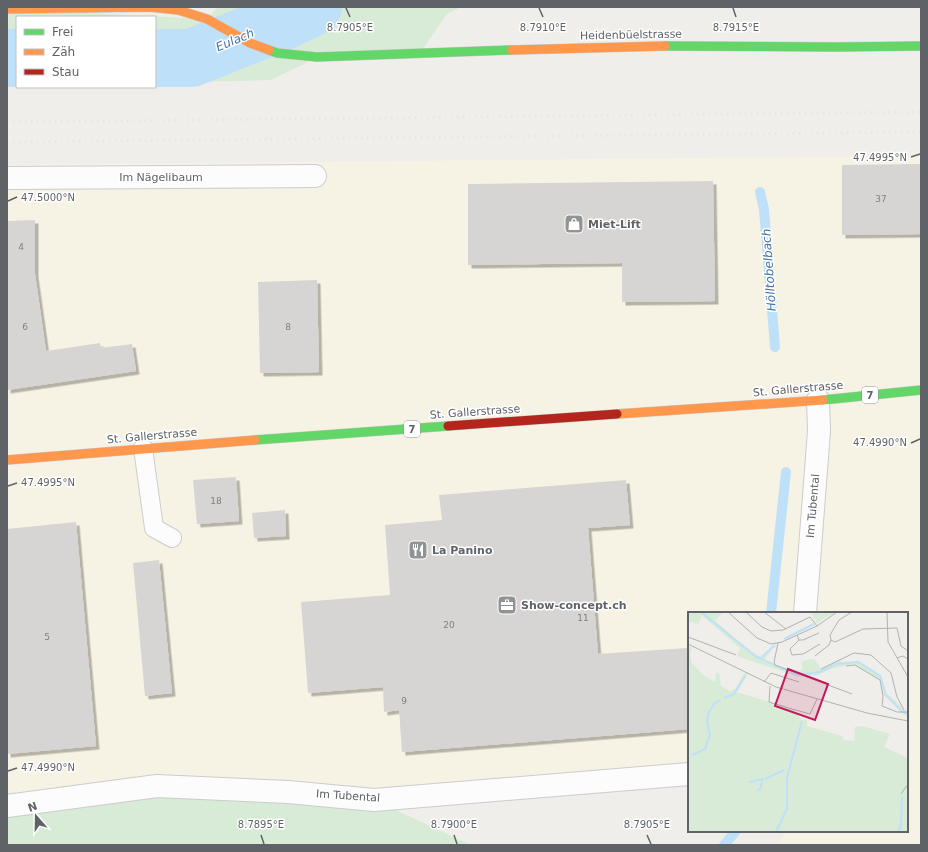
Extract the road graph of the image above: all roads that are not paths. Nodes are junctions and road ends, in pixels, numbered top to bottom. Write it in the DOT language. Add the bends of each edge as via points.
graph roads {
  1 [pos="7,9"];
  2 [pos="921,46"];
  3 [pos="315,176"];
  4 [pos="7,178"];
  5 [pos="921,390"];
  6 [pos="818,400"];
  7 [pos="143,448"];
  8 [pos="7,460"];
  9 [pos="172,538"];
  10 [pos="805,612"];
  11 [pos="688,774"];
  12 [pos="7,806"];
  1 -- 2 [label="street, Heidenbüelstrasse" via="150,7 178,10 206,19 250,43 277,54 318,57 658,46"];
  3 -- 4 [label="street, Im Nägelibaum"];
  5 -- 6 [label="street, St. Gallerstrasse / 7"];
  6 -- 7 [label="street, St. Gallerstrasse / 7"];
  6 -- 10 [label="street, Im Tubental" via="820,431"];
  7 -- 8 [label="street, St. Gallerstrasse / 7"];
  7 -- 9 [label="lane" via="154,528"];
  11 -- 12 [label="street, Im Tubental" via="374,800 288,792 157,786"];
}
